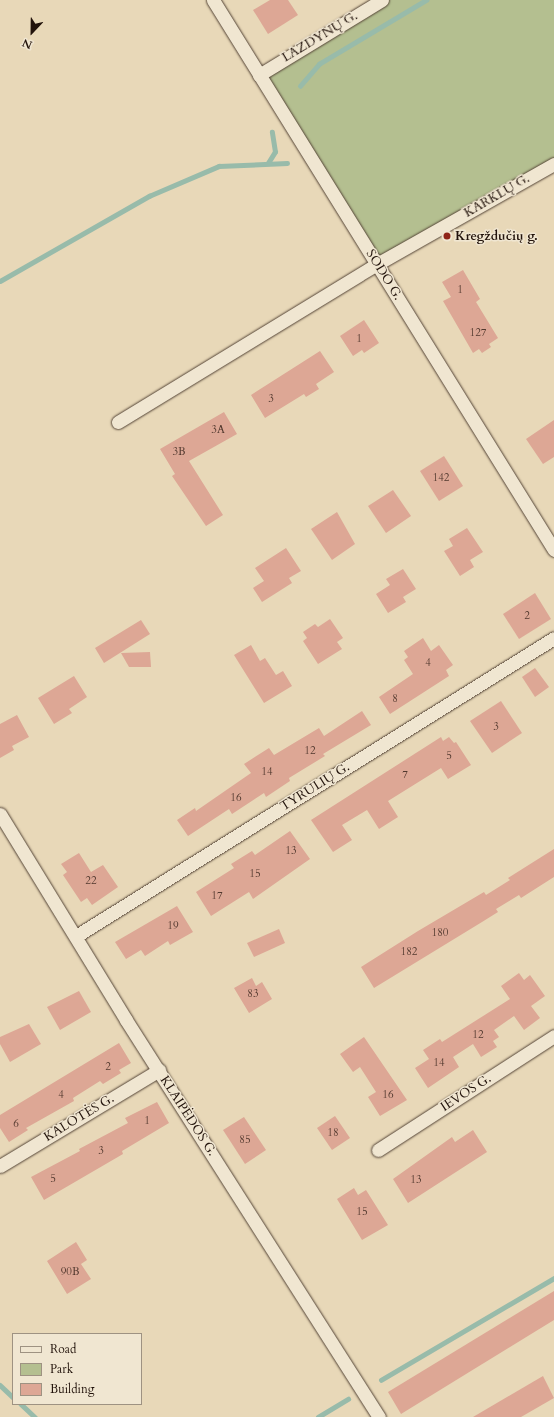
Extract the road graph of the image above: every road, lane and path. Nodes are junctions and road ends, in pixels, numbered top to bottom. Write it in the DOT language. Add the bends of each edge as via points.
graph roads {
  1 [pos="213,0"];
  2 [pos="382,0"];
  3 [pos="259,75"];
  4 [pos="554,164"];
  5 [pos="378,264"];
  6 [pos="118,422"];
  7 [pos="554,550"];
  8 [pos="554,638"];
  9 [pos="0,814"];
  10 [pos="76,936"];
  11 [pos="554,1036"];
  12 [pos="159,1070"];
  13 [pos="378,1150"];
  14 [pos="0,1166"];
  15 [pos="379,1417"];
  1 -- 3 [label="street, SODO G."];
  2 -- 3 [label="street, LAZDYNŲ G."];
  3 -- 5 [label="street, SODO G."];
  4 -- 5 [label="street, KARKLŲ G."];
  5 -- 6 [label="street"];
  5 -- 7 [label="street, SODO G."];
  8 -- 10 [label="street, TYRULIŲ G."];
  9 -- 10 [label="street, KLAIPĖDOS G."];
  10 -- 12 [label="street, KLAIPĖDOS G."];
  11 -- 13 [label="street, IEVOS G."];
  12 -- 14 [label="street, KALOTĖS G."];
  12 -- 15 [label="street, KLAIPĖDOS G."];
}
